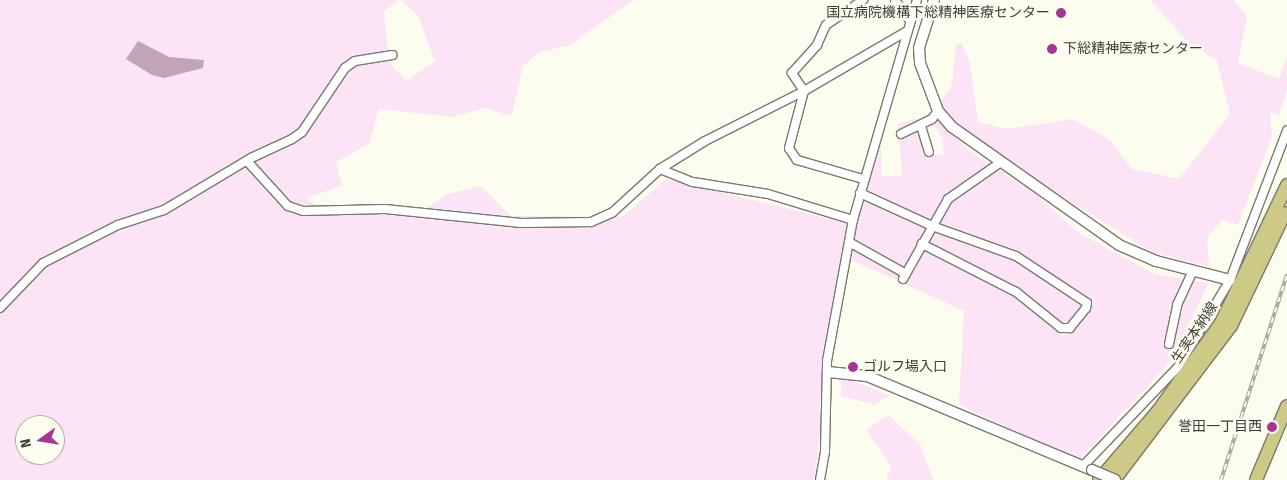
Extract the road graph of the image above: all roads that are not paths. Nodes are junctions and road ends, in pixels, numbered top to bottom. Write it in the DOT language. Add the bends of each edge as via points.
graph roads {
  1 [pos="864,0"];
  2 [pos="895,0"];
  3 [pos="917,0"];
  4 [pos="934,0"];
  5 [pos="910,21"];
  6 [pos="907,31"];
  7 [pos="393,56"];
  8 [pos="804,92"];
  9 [pos="938,110"];
  10 [pos="921,126"];
  11 [pos="1287,132"];
  12 [pos="901,134"];
  13 [pos="928,152"];
  14 [pos="247,161"];
  15 [pos="1001,162"];
  16 [pos="660,169"];
  17 [pos="863,179"];
  18 [pos="1287,185"];
  19 [pos="860,193"];
  20 [pos="1287,209"];
  21 [pos="853,220"];
  22 [pos="932,226"];
  23 [pos="849,242"];
  24 [pos="922,244"];
  25 [pos="1193,270"];
  26 [pos="1230,280"];
  27 [pos="0,308"];
  28 [pos="1169,344"];
  29 [pos="828,372"];
  30 [pos="1287,406"];
  31 [pos="1091,472"];
  32 [pos="820,480"];
  33 [pos="1114,480"];
  34 [pos="1256,480"];
  1 -- 8 [label="street" via="826,25 817,44 792,73"];
  2 -- 5 [label="street"];
  3 -- 5 [label="street"];
  4 -- 9 [label="street" via="919,48 926,85"];
  5 -- 6 [label="street"];
  6 -- 8 [label="street"];
  6 -- 17 [label="street"];
  7 -- 14 [label="street" via="355,61 345,68 302,132"];
  8 -- 16 [label="street"];
  8 -- 17 [label="street" via="789,148 797,160"];
  9 -- 10 [label="street"];
  9 -- 15 [label="street" via="958,132"];
  10 -- 12 [label="street"];
  10 -- 13 [label="street"];
  11 -- 26 [label="street"];
  14 -- 16 [label="street" via="288,206 303,211 384,209 576,225 612,212"];
  14 -- 27 [label="street" via="164,210 118,225 43,263"];
  15 -- 22 [label="street" via="948,199"];
  15 -- 25 [label="street" via="1119,245"];
  16 -- 21 [label="street" via="694,182 768,194"];
  17 -- 19 [label="street"];
  18 -- 31 [label="main road, 生実本納線" via="1221,323 1158,411"];
  19 -- 21 [label="street"];
  19 -- 22 [label="street"];
  20 -- 33 [label="main road, 生実本納線" via="1231,326"];
  21 -- 23 [label="street"];
  22 -- 24 [label="street"];
  22 -- 24 [label="street" via="1016,256 1086,303 1086,308 1070,328 1061,328 1016,292"];
  23 -- 24 [label="street" via="905,276"];
  23 -- 29 [label="street"];
  25 -- 26 [label="street"];
  25 -- 28 [label="street" via="1177,305"];
  26 -- 31 [label="street" via="1178,367"];
  29 -- 31 [label="street" via="867,376"];
  29 -- 32 [label="street"];
  30 -- 34 [label="main road"];
  31 -- 33 [label="street, bridge"];
}
